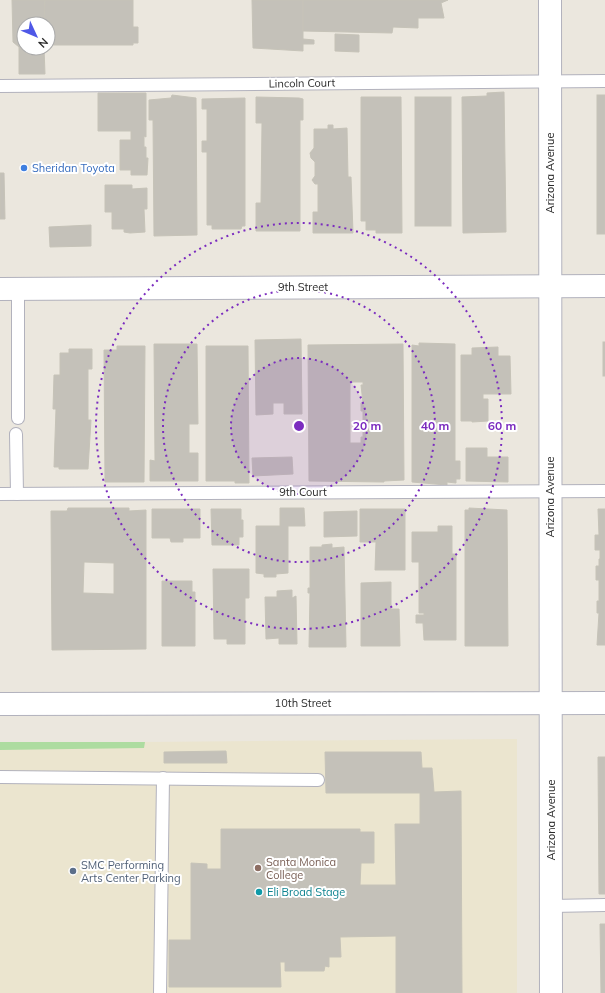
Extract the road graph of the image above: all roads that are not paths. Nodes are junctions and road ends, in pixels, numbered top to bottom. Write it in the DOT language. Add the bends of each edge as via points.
graph roads {
  1 [pos="550,0"];
  2 [pos="550,80"];
  3 [pos="605,81"];
  4 [pos="0,86"];
  5 [pos="605,286"];
  6 [pos="550,287"];
  7 [pos="9,288"];
  8 [pos="18,418"];
  9 [pos="16,434"];
  10 [pos="550,491"];
  11 [pos="605,491"];
  12 [pos="0,494"];
  13 [pos="16,494"];
  14 [pos="551,703"];
  15 [pos="605,703"];
  16 [pos="0,704"];
  17 [pos="0,777"];
  18 [pos="163,778"];
  19 [pos="318,780"];
  20 [pos="605,905"];
  21 [pos="551,906"];
  22 [pos="160,993"];
  23 [pos="551,993"];
  1 -- 2 [label="street, Arizona Avenue"];
  2 -- 3 [label="lane, Lincoln Court"];
  2 -- 4 [label="lane, Lincoln Court"];
  2 -- 6 [label="street, Arizona Avenue"];
  5 -- 6 [label="street, 9th Street"];
  6 -- 7 [label="street, 9th Street"];
  6 -- 10 [label="street, Arizona Avenue"];
  7 -- 8 [label="lane"];
  9 -- 13 [label="lane"];
  10 -- 11 [label="lane, 9th Court"];
  10 -- 13 [label="lane, 9th Court"];
  10 -- 14 [label="street, Arizona Avenue"];
  12 -- 13 [label="lane, 9th Court"];
  14 -- 15 [label="street, 10th Street"];
  14 -- 16 [label="street, 10th Street"];
  14 -- 21 [label="street, Arizona Avenue"];
  17 -- 18 [label="lane"];
  18 -- 19 [label="lane"];
  18 -- 22 [label="lane"];
  20 -- 21 [label="lane"];
  21 -- 23 [label="street, Arizona Avenue"];
}
